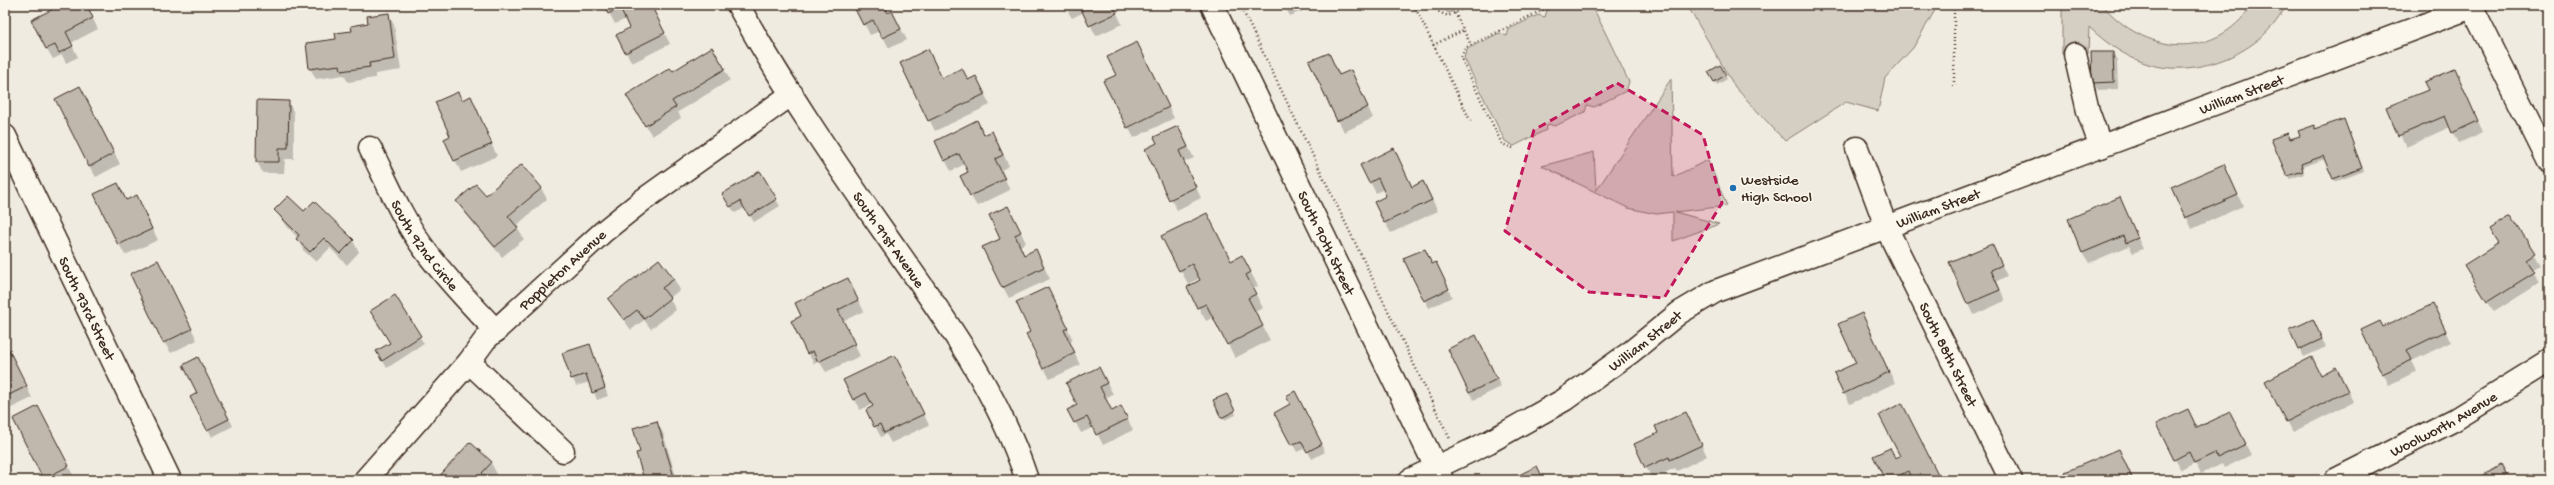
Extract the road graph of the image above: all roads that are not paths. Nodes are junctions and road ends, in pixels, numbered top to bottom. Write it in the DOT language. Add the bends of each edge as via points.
graph roads {
  1 [pos="738,5"];
  2 [pos="1212,5"];
  3 [pos="2472,6"];
  4 [pos="2075,54"];
  5 [pos="792,94"];
  6 [pos="5,136"];
  7 [pos="2101,147"];
  8 [pos="370,148"];
  9 [pos="1857,148"];
  10 [pos="2549,162"];
  11 [pos="1887,229"];
  12 [pos="496,331"];
  13 [pos="2549,361"];
  14 [pos="468,362"];
  15 [pos="563,451"];
  16 [pos="1439,474"];
  17 [pos="170,480"];
  18 [pos="365,480"];
  19 [pos="1027,480"];
  20 [pos="1410,480"];
  21 [pos="2011,480"];
  22 [pos="2335,480"];
  1 -- 5 [label="street, South 91st Avenue"];
  2 -- 16 [label="street, South 90th Street"];
  3 -- 7 [label="street, William Street"];
  3 -- 10 [label="street"];
  4 -- 7 [label="street" via="2088,112"];
  5 -- 12 [label="street, Poppleton Avenue" via="643,200 603,232"];
  5 -- 19 [label="street, South 91st Avenue" via="980,374 1005,425"];
  6 -- 17 [label="street, South 93rd Street"];
  7 -- 11 [label="street, William Street"];
  8 -- 12 [label="street, South 92nd Circle" via="401,212 424,249 445,276"];
  9 -- 11 [label="street, South 88th Street"];
  11 -- 16 [label="street, William Street" via="1706,296 1564,400 1489,442"];
  11 -- 21 [label="street, South 88th Street"];
  12 -- 14 [label="street, Poppleton Avenue" via="485,340"];
  13 -- 22 [label="street, Woolworth Avenue" via="2454,420"];
  14 -- 15 [label="street"];
  14 -- 18 [label="street, Poppleton Avenue"];
  16 -- 20 [label="street"];
}
